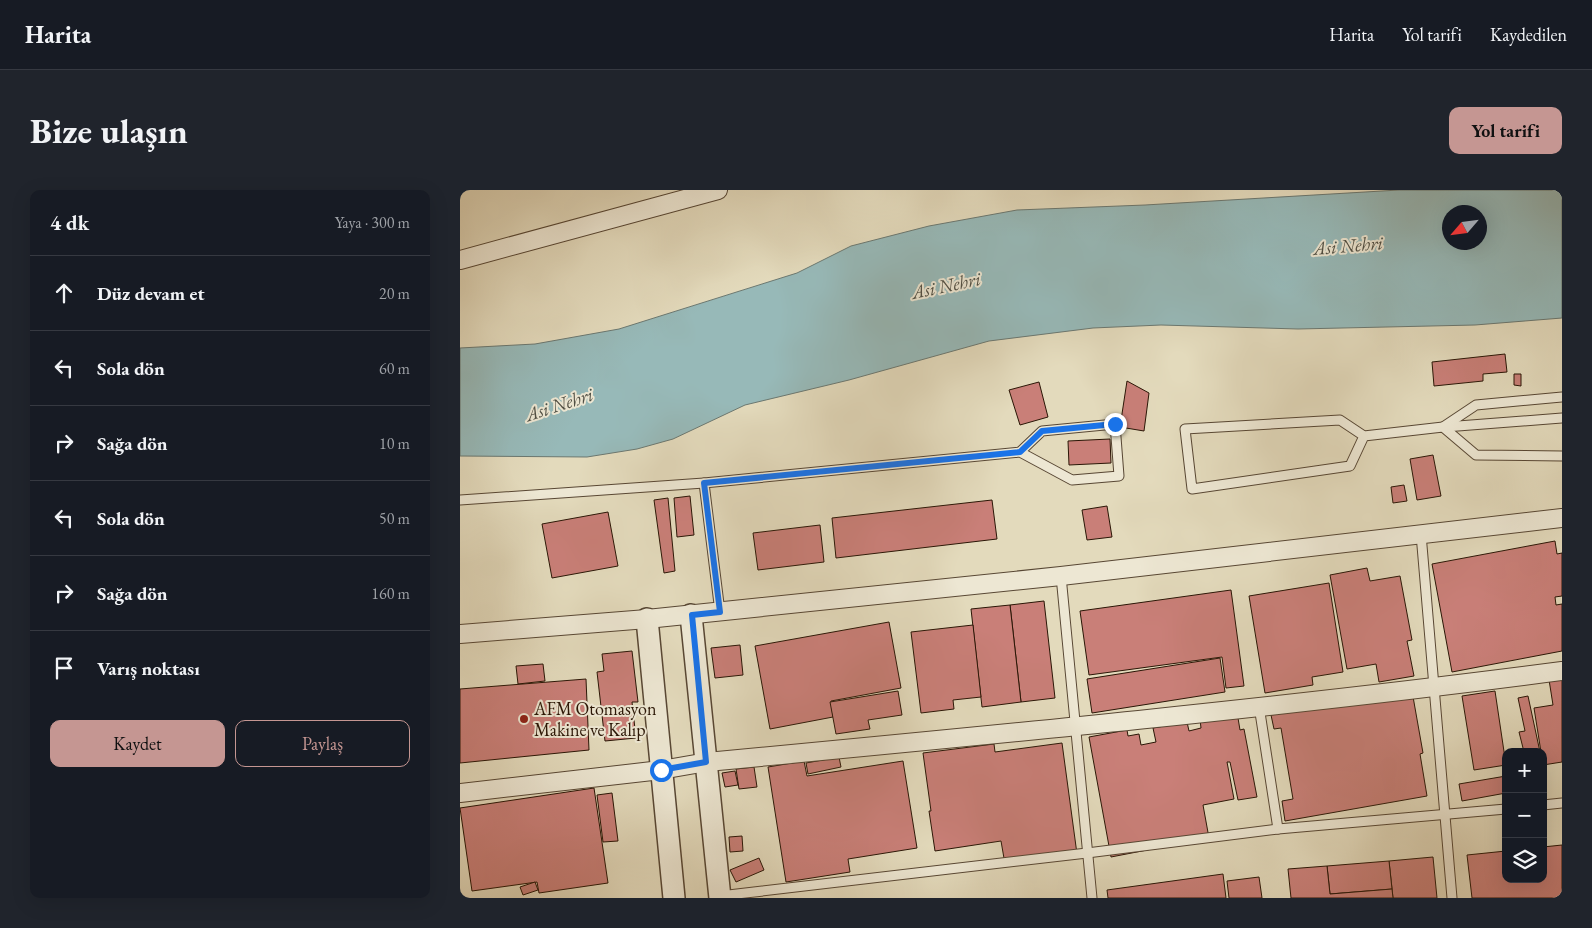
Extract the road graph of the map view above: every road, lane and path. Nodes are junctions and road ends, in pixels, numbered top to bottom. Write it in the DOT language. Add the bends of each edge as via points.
graph roads {
  1 [pos="718,190"];
  2 [pos="460,260"];
  3 [pos="1562,397"];
  4 [pos="1562,418"];
  5 [pos="1443,427"];
  6 [pos="1364,436"];
  7 [pos="1020,452"];
  8 [pos="1562,456"];
  9 [pos="704,483"];
  10 [pos="460,500"];
  11 [pos="1562,518"];
  12 [pos="1421,534"];
  13 [pos="1061,576"];
  14 [pos="720,612"];
  15 [pos="692,615"];
  16 [pos="647,619"];
  17 [pos="460,634"];
  18 [pos="1562,671"];
  19 [pos="1435,687"];
  20 [pos="1259,706"];
  21 [pos="1075,727"];
  22 [pos="706,762"];
  23 [pos="661,770"];
  24 [pos="460,793"];
  25 [pos="1562,803"];
  26 [pos="1547,805"];
  27 [pos="1502,809"];
  28 [pos="1446,815"];
  29 [pos="1278,829"];
  30 [pos="1087,853"];
  31 [pos="717,897"];
  32 [pos="674,898"];
  33 [pos="1092,898"];
  34 [pos="1452,898"];
  1 -- 2 [label="street"];
  3 -- 5 [label="lane" via="1476,405"];
  4 -- 5 [label="lane"];
  5 -- 6 [label="lane"];
  5 -- 8 [label="lane" via="1476,455"];
  6 -- 6 [label="lane" via="1340,420 1185,429 1192,489 1350,466"];
  7 -- 7 [label="lane" via="1072,480 1119,476 1115,424 1042,431"];
  7 -- 9 [label="lane"];
  9 -- 10 [label="lane"];
  9 -- 14 [label="lane"];
  11 -- 12 [label="street"];
  12 -- 13 [label="street"];
  12 -- 19 [label="lane"];
  13 -- 14 [label="street"];
  13 -- 21 [label="lane"];
  14 -- 15 [label="street"];
  15 -- 16 [label="street"];
  15 -- 22 [label="street"];
  16 -- 17 [label="street"];
  16 -- 23 [label="street"];
  18 -- 19 [label="street"];
  19 -- 20 [label="street"];
  19 -- 28 [label="lane"];
  20 -- 21 [label="street"];
  20 -- 29 [label="lane"];
  21 -- 22 [label="street"];
  21 -- 30 [label="lane"];
  22 -- 23 [label="street"];
  22 -- 31 [label="street"];
  23 -- 24 [label="street"];
  23 -- 32 [label="street"];
  25 -- 26 [label="lane"];
  27 -- 28 [label="lane"];
  28 -- 29 [label="lane"];
  28 -- 34 [label="lane"];
  29 -- 30 [label="lane"];
  30 -- 31 [label="lane"];
  30 -- 33 [label="lane"];
}
